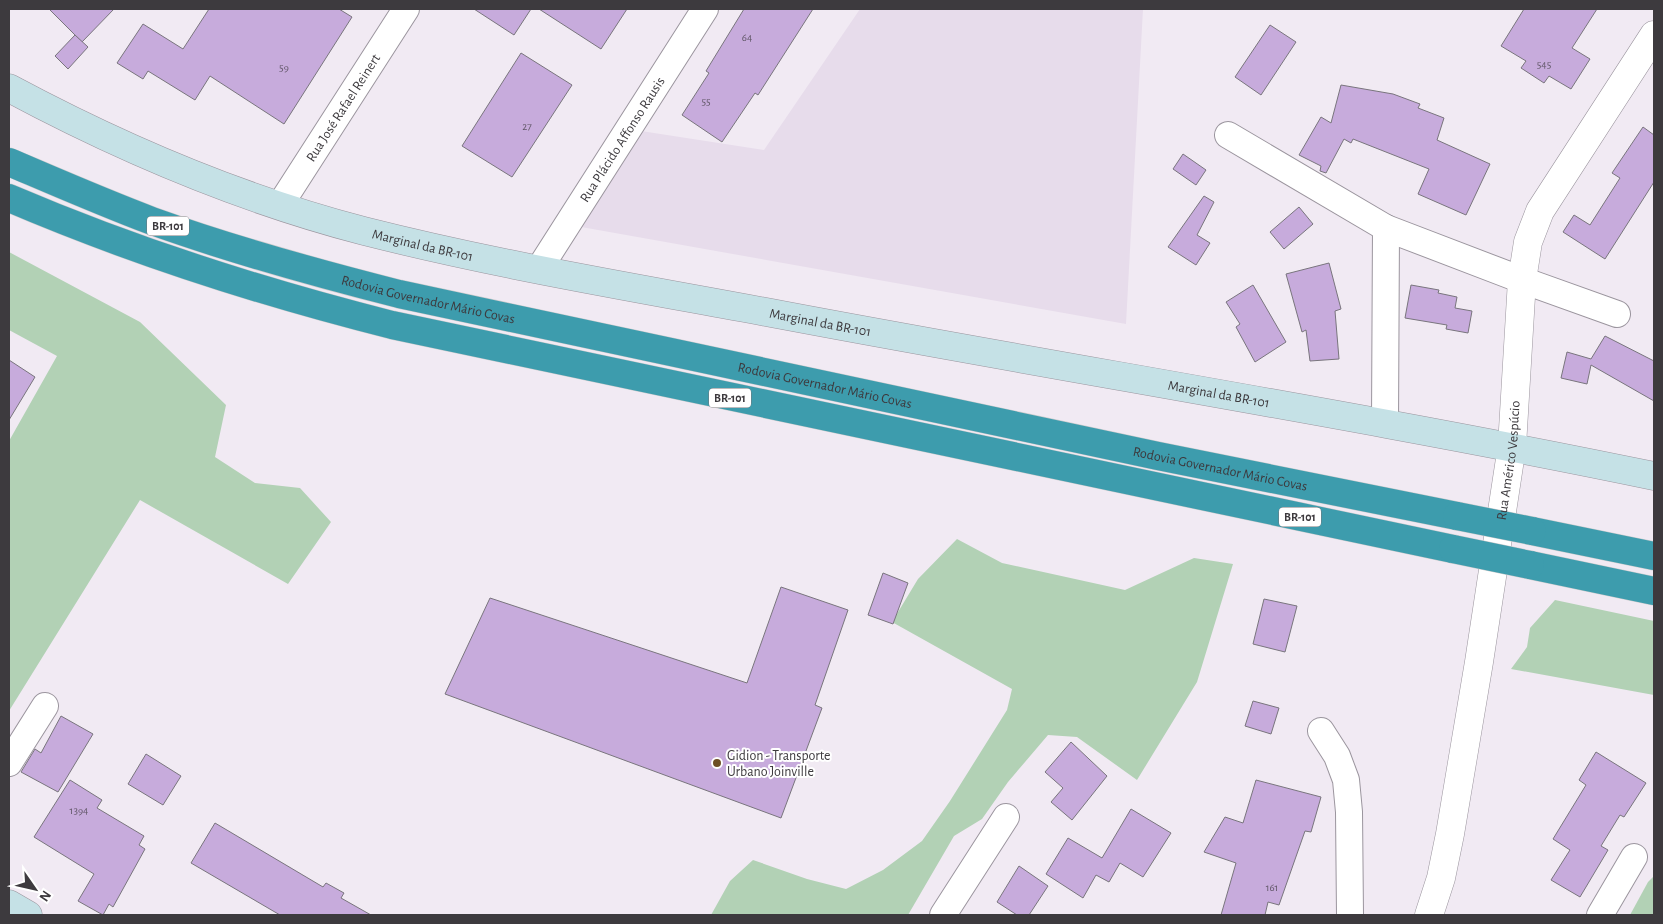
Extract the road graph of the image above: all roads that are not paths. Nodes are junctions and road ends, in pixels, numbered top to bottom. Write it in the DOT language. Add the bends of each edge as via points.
graph roads {
  1 [pos="406,9"];
  2 [pos="705,9"];
  3 [pos="1654,35"];
  4 [pos="9,88"];
  5 [pos="1228,134"];
  6 [pos="9,162"];
  7 [pos="9,198"];
  8 [pos="280,205"];
  9 [pos="1386,228"];
  10 [pos="539,269"];
  11 [pos="1522,280"];
  12 [pos="1617,314"];
  13 [pos="1385,423"];
  14 [pos="1512,446"];
  15 [pos="1654,476"];
  16 [pos="1654,556"];
  17 [pos="1654,591"];
  18 [pos="45,706"];
  19 [pos="1321,731"];
  20 [pos="9,763"];
  21 [pos="1006,817"];
  22 [pos="1634,857"];
  23 [pos="9,904"];
  24 [pos="28,915"];
  25 [pos="943,915"];
  26 [pos="1350,915"];
  27 [pos="1429,915"];
  28 [pos="1600,915"];
  1 -- 8 [label="street, Rua José Rafael Reinert"];
  2 -- 10 [label="street, Rua Plácido Affonso Rausis"];
  3 -- 11 [label="street, Rua Américo Vespúcio" via="1540,211 1528,242"];
  4 -- 8 [label="main road, Marginal da BR-101" via="129,147"];
  5 -- 9 [label="street"];
  6 -- 16 [label="highway, Rodovia Governador Mário Covas / BR-101, bridge" via="151,220 212,241 333,278 399,294 1148,454"];
  7 -- 17 [label="highway, BR-101, bridge" via="137,249 231,281 392,325"];
  8 -- 10 [label="main road, Marginal da BR-101" via="362,230"];
  9 -- 11 [label="street"];
  9 -- 13 [label="street"];
  10 -- 13 [label="main road, Marginal da BR-101" via="976,352"];
  11 -- 12 [label="street"];
  11 -- 14 [label="street, Rua Américo Vespúcio"];
  13 -- 14 [label="main road, Marginal da BR-101"];
  14 -- 15 [label="main road, Marginal da BR-101"];
  14 -- 27 [label="street, Rua Américo Vespúcio" via="1450,834"];
  18 -- 20 [label="street"];
  19 -- 26 [label="street" via="1337,756 1346,780"];
  21 -- 25 [label="street"];
  22 -- 28 [label="street"];
  23 -- 24 [label="main road"];
}
